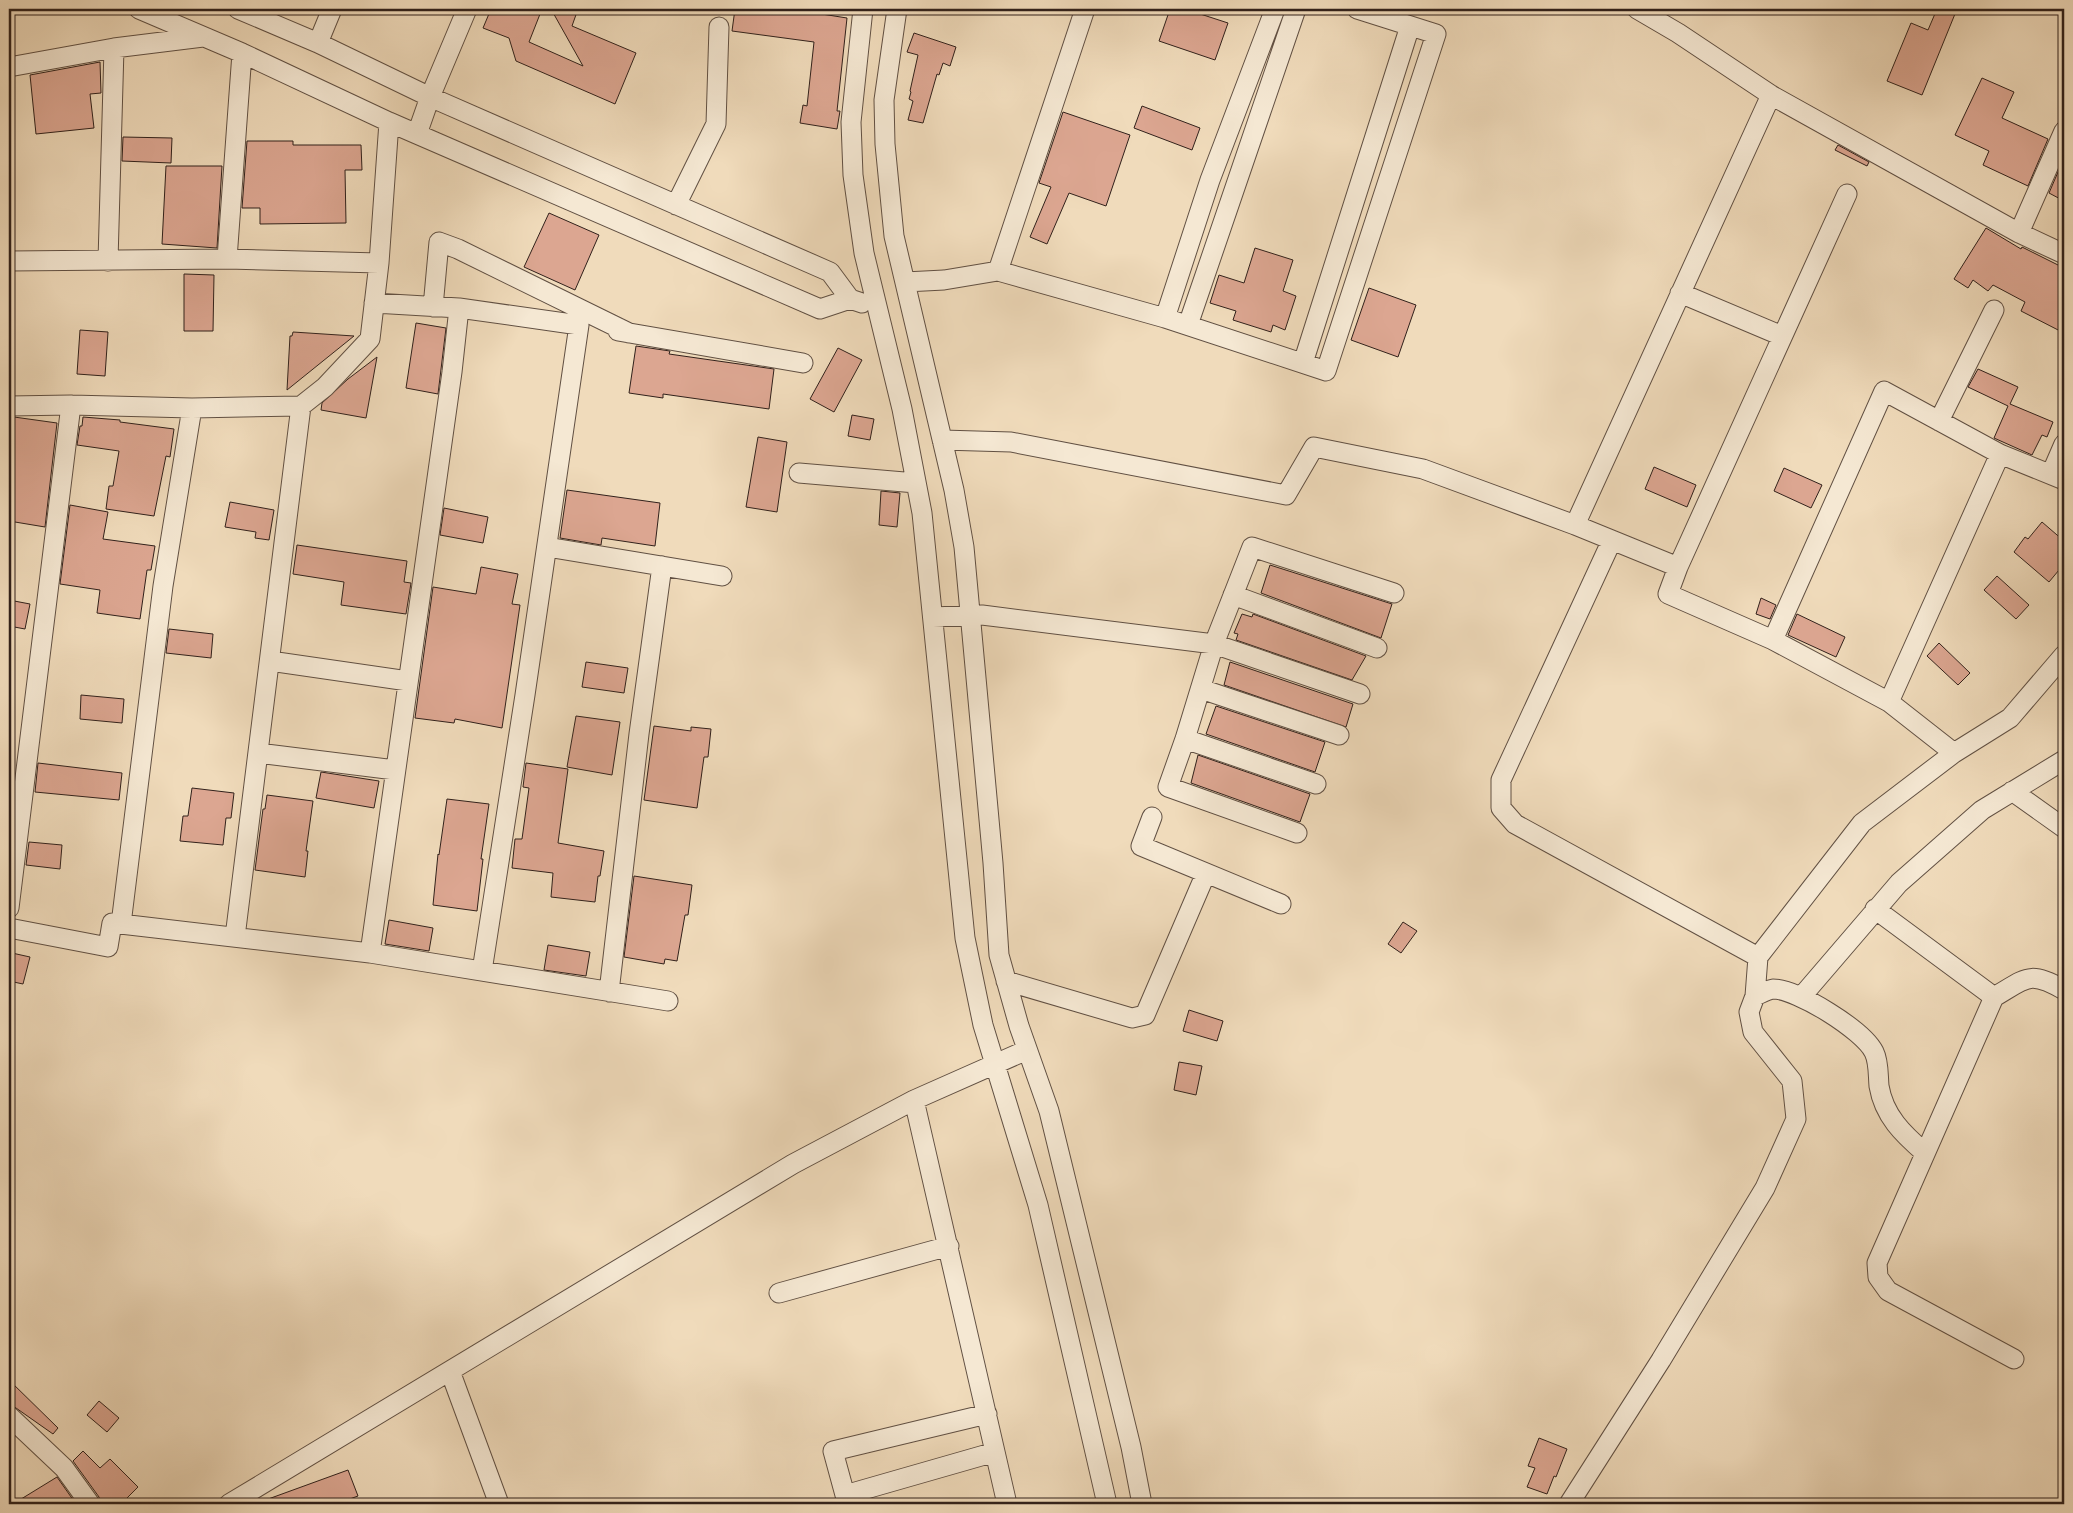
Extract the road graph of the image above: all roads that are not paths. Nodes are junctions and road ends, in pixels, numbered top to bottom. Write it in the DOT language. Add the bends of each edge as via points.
graph roads {
  1 [pos="139,9"];
  2 [pos="238,9"];
  3 [pos="332,9"];
  4 [pos="467,9"];
  5 [pos="863,9"];
  6 [pos="897,9"];
  7 [pos="1085,9"];
  8 [pos="1276,9"];
  9 [pos="1296,9"];
  10 [pos="1357,9"];
  11 [pos="1637,9"];
  12 [pos="161,13"];
  13 [pos="1410,26"];
  14 [pos="719,27"];
  15 [pos="203,37"];
  16 [pos="318,43"];
  17 [pos="114,48"];
  18 [pos="242,53"];
  19 [pos="9,67"];
  20 [pos="1770,95"];
  21 [pos="430,97"];
  22 [pos="388,122"];
  23 [pos="2064,131"];
  24 [pos="417,134"];
  25 [pos="1847,194"];
  26 [pos="676,204"];
  27 [pos="2020,233"];
  28 [pos="2064,254"];
  29 [pos="227,258"];
  30 [pos="9,261"];
  31 [pos="108,261"];
  32 [pos="379,263"];
  33 [pos="998,271"];
  34 [pos="905,282"];
  35 [pos="1680,294"];
  36 [pos="850,299"];
  37 [pos="374,303"];
  38 [pos="433,306"];
  39 [pos="459,308"];
  40 [pos="878,308"];
  41 [pos="1994,310"];
  42 [pos="1165,318"];
  43 [pos="580,324"];
  44 [pos="1188,326"];
  45 [pos="629,333"];
  46 [pos="1782,336"];
  47 [pos="803,363"];
  48 [pos="1303,363"];
  49 [pos="71,405"];
  50 [pos="9,406"];
  51 [pos="301,406"];
  52 [pos="192,408"];
  53 [pos="1939,421"];
  54 [pos="942,440"];
  55 [pos="2064,444"];
  56 [pos="2000,454"];
  57 [pos="799,473"];
  58 [pos="2058,477"];
  59 [pos="916,483"];
  60 [pos="1575,525"];
  61 [pos="1612,540"];
  62 [pos="547,547"];
  63 [pos="662,566"];
  64 [pos="1678,567"];
  65 [pos="722,576"];
  66 [pos="1394,593"];
  67 [pos="1233,595"];
  68 [pos="972,616"];
  69 [pos="933,617"];
  70 [pos="1773,640"];
  71 [pos="1214,644"];
  72 [pos="1377,648"];
  73 [pos="2064,655"];
  74 [pos="270,661"];
  75 [pos="408,681"];
  76 [pos="1201,689"];
  77 [pos="1360,694"];
  78 [pos="1889,702"];
  79 [pos="1339,735"];
  80 [pos="1185,740"];
  81 [pos="258,753"];
  82 [pos="1954,754"];
  83 [pos="2064,760"];
  84 [pos="395,770"];
  85 [pos="1316,784"];
  86 [pos="2012,791"];
  87 [pos="1152,817"];
  88 [pos="2064,828"];
  89 [pos="1297,832"];
  90 [pos="1206,873"];
  91 [pos="1281,904"];
  92 [pos="9,908"];
  93 [pos="1875,909"];
  94 [pos="121,924"];
  95 [pos="9,928"];
  96 [pos="235,937"];
  97 [pos="370,953"];
  98 [pos="1758,957"];
  99 [pos="482,971"];
  100 [pos="1006,981"];
  101 [pos="2064,990"];
  102 [pos="609,992"];
  103 [pos="1763,992"];
  104 [pos="1802,996"];
  105 [pos="1994,997"];
  106 [pos="668,1002"];
  107 [pos="1027,1050"];
  108 [pos="994,1063"];
  109 [pos="914,1100"];
  110 [pos="1925,1153"];
  111 [pos="949,1246"];
  112 [pos="779,1293"];
  113 [pos="2014,1359"];
  114 [pos="450,1370"];
  115 [pos="987,1414"];
  116 [pos="9,1416"];
  117 [pos="996,1452"];
  118 [pos="255,1497"];
  119 [pos="90,1504"];
  120 [pos="228,1504"];
  121 [pos="499,1504"];
  122 [pos="1007,1504"];
  123 [pos="1107,1504"];
  124 [pos="1142,1504"];
  125 [pos="1569,1504"];
  1 -- 12 [label="street"];
  2 -- 16 [label="street"];
  3 -- 16 [label="street"];
  4 -- 21 [label="street"];
  5 -- 40 [label="street" via="850,122 853,175 864,253"];
  6 -- 34 [label="street" via="884,100 885,144 894,236"];
  7 -- 33 [label="street"];
  8 -- 42 [label="street" via="1210,180"];
  9 -- 44 [label="street"];
  10 -- 13 [label="street"];
  11 -- 20 [label="street"];
  12 -- 15 [label="street"];
  13 -- 48 [label="street"];
  13 -- 48 [label="street" via="1436,34 1326,371"];
  14 -- 26 [label="street" via="716,124"];
  15 -- 17 [label="street"];
  15 -- 18 [label="street"];
  16 -- 21 [label="street"];
  17 -- 19 [label="street"];
  17 -- 31 [label="street"];
  18 -- 22 [label="street"];
  18 -- 29 [label="street"];
  20 -- 27 [label="street"];
  20 -- 35 [label="street"];
  21 -- 24 [label="street"];
  21 -- 26 [label="street"];
  22 -- 24 [label="street"];
  22 -- 32 [label="street"];
  23 -- 27 [label="street"];
  24 -- 36 [label="street" via="820,310"];
  25 -- 46 [label="street"];
  26 -- 36 [label="street" via="830,272"];
  27 -- 28 [label="street"];
  29 -- 31 [label="street"];
  29 -- 32 [label="street"];
  30 -- 31 [label="street"];
  32 -- 37 [label="street"];
  33 -- 34 [label="street" via="944,280"];
  33 -- 42 [label="street"];
  34 -- 54 [label="street"];
  35 -- 46 [label="street"];
  35 -- 60 [label="street"];
  36 -- 40 [label="street"];
  37 -- 38 [label="street"];
  37 -- 51 [label="street" via="370,339 326,387"];
  38 -- 39 [label="street"];
  38 -- 45 [label="street" via="439,242"];
  39 -- 43 [label="street"];
  39 -- 75 [label="street"];
  40 -- 59 [label="street"];
  41 -- 53 [label="street"];
  42 -- 44 [label="street"];
  43 -- 45 [label="street"];
  43 -- 62 [label="street"];
  44 -- 48 [label="street"];
  45 -- 47 [label="street"];
  46 -- 64 [label="street"];
  49 -- 50 [label="street"];
  49 -- 52 [label="street"];
  49 -- 92 [label="street"];
  51 -- 52 [label="street"];
  51 -- 74 [label="street"];
  52 -- 94 [label="street" via="163,586"];
  53 -- 56 [label="street"];
  53 -- 70 [label="street" via="1884,391"];
  54 -- 60 [label="street" via="1011,442 1286,495 1314,447 1423,469"];
  54 -- 68 [label="street" via="964,547"];
  55 -- 58 [label="street"];
  56 -- 58 [label="street"];
  56 -- 78 [label="street"];
  57 -- 59 [label="street"];
  59 -- 69 [label="street"];
  60 -- 61 [label="street"];
  61 -- 64 [label="street"];
  61 -- 98 [label="street" via="1500,780 1501,808 1515,824"];
  62 -- 63 [label="street"];
  62 -- 99 [label="street"];
  63 -- 65 [label="street"];
  63 -- 102 [label="street"];
  64 -- 70 [label="street" via="1668,594"];
  66 -- 67 [label="street" via="1252,547"];
  67 -- 71 [label="street"];
  67 -- 72 [label="street"];
  68 -- 69 [label="street"];
  68 -- 71 [label="street"];
  68 -- 100 [label="street" via="999,955"];
  69 -- 108 [label="street" via="965,938"];
  70 -- 78 [label="street"];
  71 -- 76 [label="street"];
  71 -- 77 [label="street"];
  73 -- 82 [label="street" via="2010,718"];
  74 -- 75 [label="street"];
  74 -- 81 [label="street"];
  75 -- 84 [label="street"];
  76 -- 79 [label="street"];
  76 -- 80 [label="street"];
  78 -- 82 [label="street"];
  80 -- 85 [label="street"];
  80 -- 89 [label="street" via="1168,787"];
  81 -- 84 [label="street"];
  81 -- 96 [label="street"];
  82 -- 98 [label="street" via="1862,823"];
  83 -- 86 [label="street"];
  84 -- 97 [label="street"];
  86 -- 88 [label="street"];
  86 -- 93 [label="street" via="1976,815"];
  87 -- 90 [label="street" via="1140,846"];
  90 -- 91 [label="street"];
  90 -- 100 [label="street" via="1145,1015 1132,1018"];
  93 -- 104 [label="street"];
  93 -- 105 [label="street"];
  94 -- 95 [label="street" via="112,923 108,947"];
  94 -- 96 [label="street"];
  96 -- 97 [label="street"];
  97 -- 99 [label="street"];
  98 -- 103 [label="street"];
  99 -- 102 [label="street"];
  100 -- 107 [label="street"];
  101 -- 105 [label="street" via="2035,977"];
  102 -- 106 [label="street"];
  103 -- 104 [label="street"];
  103 -- 125 [label="street" via="1749,1012 1752,1032 1792,1081 1796,1119 1766,1188"];
  104 -- 110 [label="street" via="1864,1039 1874,1052 1879,1087 1891,1120"];
  105 -- 110 [label="street"];
  107 -- 108 [label="street"];
  107 -- 124 [label="street" via="1049,1111"];
  108 -- 109 [label="street"];
  108 -- 123 [label="street" via="1038,1205"];
  109 -- 111 [label="street"];
  109 -- 114 [label="street" via="793,1164"];
  110 -- 113 [label="street" via="1877,1263 1878,1277 1888,1291"];
  111 -- 112 [label="street"];
  111 -- 115 [label="street"];
  114 -- 118 [label="street"];
  114 -- 121 [label="street"];
  115 -- 117 [label="street"];
  115 -- 117 [label="street" via="833,1451 845,1495"];
  116 -- 119 [label="street" via="64,1468"];
  117 -- 122 [label="street"];
  118 -- 120 [label="street"];
}
